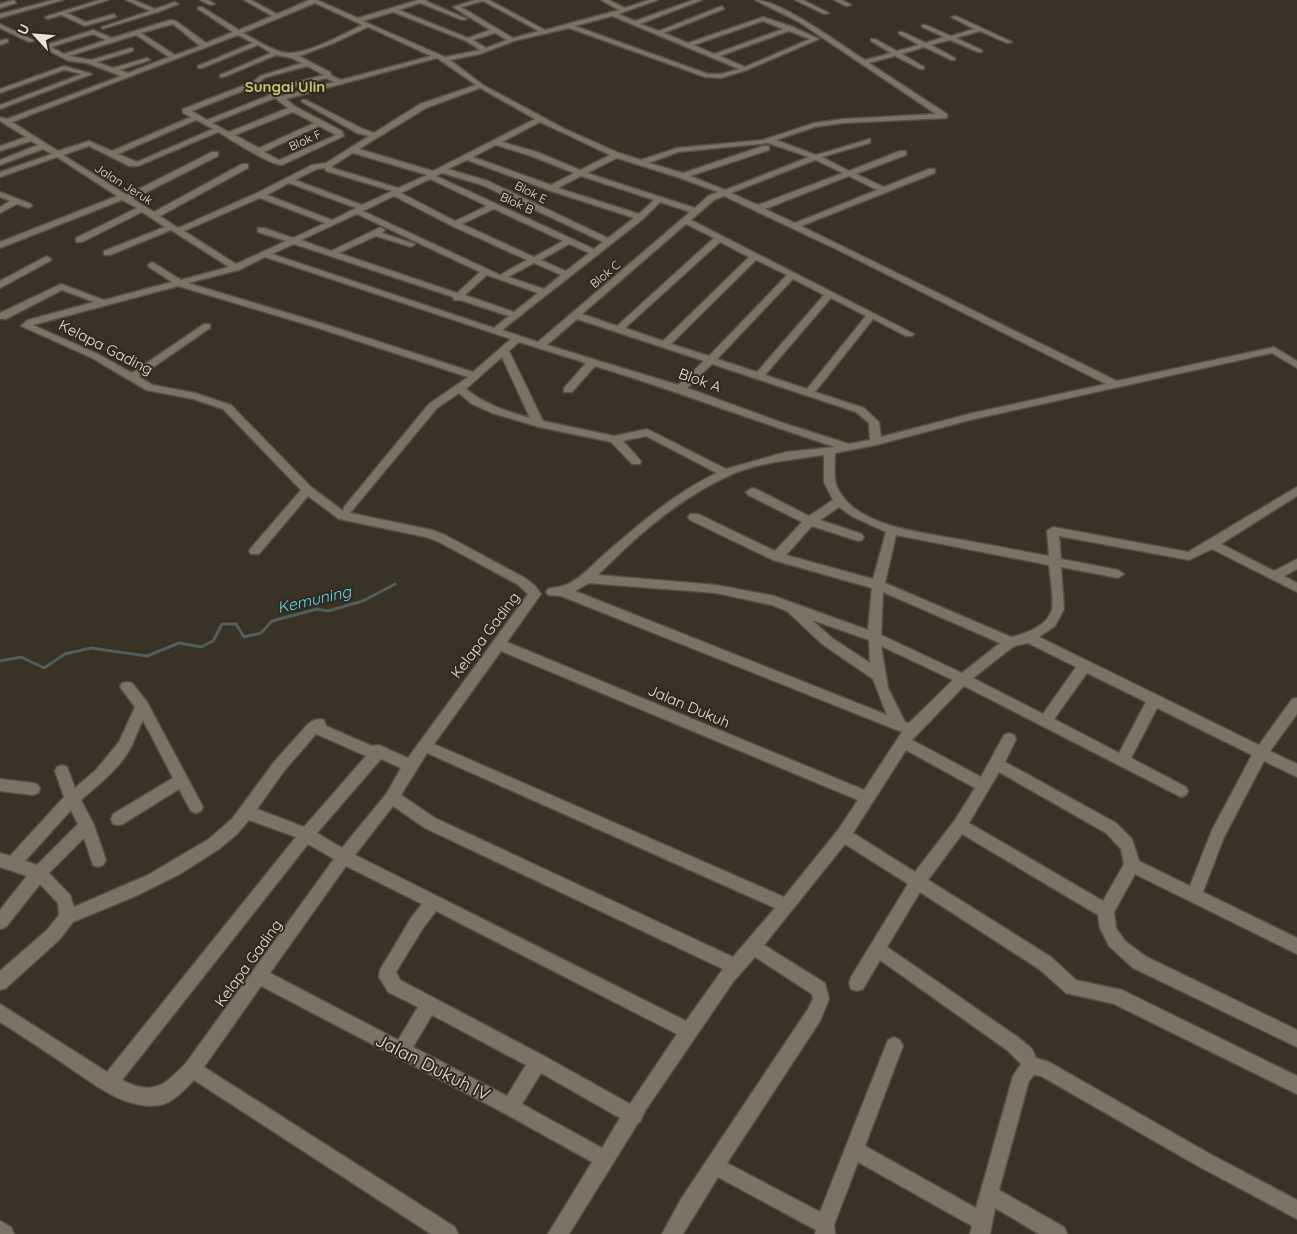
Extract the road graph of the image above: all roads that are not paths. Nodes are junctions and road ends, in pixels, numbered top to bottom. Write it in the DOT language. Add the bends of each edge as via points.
graph roads {
  1 [pos="60,0"];
  2 [pos="86,0"];
  3 [pos="105,0"];
  4 [pos="129,0"];
  5 [pos="165,0"];
  6 [pos="203,0"];
  7 [pos="247,0"];
  8 [pos="395,0"];
  9 [pos="422,0"];
  10 [pos="479,0"];
  11 [pos="606,0"];
  12 [pos="699,0"];
  13 [pos="761,0"];
  14 [pos="798,0"];
  15 [pos="837,0"];
  16 [pos="314,1"];
  17 [pos="653,1"];
  18 [pos="14,2"];
  19 [pos="93,3"];
  20 [pos="212,4"];
  21 [pos="848,5"];
  22 [pos="0,6"];
  23 [pos="402,6"];
  24 [pos="102,7"];
  25 [pos="200,8"];
  26 [pos="722,8"];
  27 [pos="392,9"];
  28 [pos="625,10"];
  29 [pos="672,10"];
  30 [pos="110,11"];
  31 [pos="156,11"];
  32 [pos="60,13"];
  33 [pos="826,13"];
  34 [pos="118,14"];
  35 [pos="612,14"];
  36 [pos="679,14"];
  37 [pos="0,16"];
  38 [pos="48,17"];
  39 [pos="278,17"];
  40 [pos="686,17"];
  41 [pos="954,17"];
  42 [pos="130,20"];
  43 [pos="359,20"];
  44 [pos="693,20"];
  45 [pos="636,23"];
  46 [pos="369,24"];
  47 [pos="0,26"];
  48 [pos="570,26"];
  49 [pos="924,26"];
  50 [pos="104,28"];
  51 [pos="791,28"];
  52 [pos="980,29"];
  53 [pos="496,30"];
  54 [pos="545,32"];
  55 [pos="138,33"];
  56 [pos="239,33"];
  57 [pos="487,33"];
  58 [pos="660,33"];
  59 [pos="901,33"];
  60 [pos="950,38"];
  61 [pos="468,40"];
  62 [pos="512,40"];
  63 [pos="873,40"];
  64 [pos="31,41"];
  65 [pos="112,41"];
  66 [pos="1009,42"];
  67 [pos="258,43"];
  68 [pos="689,45"];
  69 [pos="925,45"];
  70 [pos="205,46"];
  71 [pos="131,50"];
  72 [pos="485,50"];
  73 [pos="980,52"];
  74 [pos="276,53"];
  75 [pos="896,54"];
  76 [pos="63,56"];
  77 [pos="293,56"];
  78 [pos="714,56"];
  79 [pos="176,58"];
  80 [pos="440,58"];
  81 [pos="953,59"];
  82 [pos="147,60"];
  83 [pos="185,60"];
  84 [pos="91,62"];
  85 [pos="866,62"];
  86 [pos="309,63"];
  87 [pos="193,64"];
  88 [pos="200,67"];
  89 [pos="922,68"];
  90 [pos="745,69"];
  91 [pos="114,70"];
  92 [pos="129,76"];
  93 [pos="222,76"];
  94 [pos="328,76"];
  95 [pos="231,80"];
  96 [pos="340,82"];
  97 [pos="255,83"];
  98 [pos="481,86"];
  99 [pos="0,91"];
  100 [pos="276,95"];
  101 [pos="304,101"];
  102 [pos="0,107"];
  103 [pos="293,109"];
  104 [pos="198,116"];
  105 [pos="540,119"];
  106 [pos="3,120"];
  107 [pos="208,122"];
  108 [pos="319,123"];
  109 [pos="219,129"];
  110 [pos="229,135"];
  111 [pos="375,136"];
  112 [pos="31,138"];
  113 [pos="770,141"];
  114 [pos="867,141"];
  115 [pos="495,142"];
  116 [pos="779,144"];
  117 [pos="43,146"];
  118 [pos="0,149"];
  119 [pos="353,150"];
  120 [pos="256,152"];
  121 [pos="903,153"];
  122 [pos="56,154"];
  123 [pos="113,154"];
  124 [pos="214,154"];
  125 [pos="616,155"];
  126 [pos="466,157"];
  127 [pos="816,157"];
  128 [pos="0,163"];
  129 [pos="641,163"];
  130 [pos="328,165"];
  131 [pos="245,166"];
  132 [pos="442,170"];
  133 [pos="932,171"];
  134 [pos="580,173"];
  135 [pos="850,173"];
  136 [pos="0,175"];
  137 [pos="431,175"];
  138 [pos="683,176"];
  139 [pos="288,180"];
  140 [pos="551,188"];
  141 [pos="883,190"];
  142 [pos="397,192"];
  143 [pos="723,193"];
  144 [pos="0,194"];
  145 [pos="260,195"];
  146 [pos="124,198"];
  147 [pos="659,199"];
  148 [pos="16,201"];
  149 [pos="28,206"];
  150 [pos="493,206"];
  151 [pos="142,209"];
  152 [pos="360,209"];
  153 [pos="756,209"];
  154 [pos="0,211"];
  155 [pos="696,211"];
  156 [pos="154,216"];
  157 [pos="640,217"];
  158 [pos="686,221"];
  159 [pos="334,223"];
  160 [pos="455,224"];
  161 [pos="388,226"];
  162 [pos="794,226"];
  163 [pos="175,229"];
  164 [pos="261,230"];
  165 [pos="375,233"];
  166 [pos="719,238"];
  167 [pos="79,240"];
  168 [pos="295,241"];
  169 [pos="568,241"];
  170 [pos="608,241"];
  171 [pos="0,245"];
  172 [pos="107,253"];
  173 [pos="595,253"];
  174 [pos="332,254"];
  175 [pos="267,255"];
  176 [pos="451,256"];
  177 [pos="755,256"];
  178 [pos="47,259"];
  179 [pos="534,259"];
  180 [pos="152,266"];
  181 [pos="236,268"];
  182 [pos="485,272"];
  183 [pos="567,274"];
  184 [pos="792,275"];
  185 [pos="500,278"];
  186 [pos="181,284"];
  187 [pos="0,285"];
  188 [pos="545,292"];
  189 [pos="830,294"];
  190 [pos="457,298"];
  191 [pos="104,303"];
  192 [pos="515,315"];
  193 [pos="576,315"];
  194 [pos="871,315"];
  195 [pos="1,317"];
  196 [pos="26,326"];
  197 [pos="206,326"];
  198 [pos="619,329"];
  199 [pos="497,330"];
  200 [pos="908,334"];
  201 [pos="518,338"];
  202 [pos="664,344"];
  203 [pos="540,346"];
  204 [pos="504,350"];
  205 [pos="711,360"];
  206 [pos="594,362"];
  207 [pos="1297,366"];
  208 [pos="475,376"];
  209 [pos="759,376"];
  210 [pos="133,377"];
  211 [pos="1114,384"];
  212 [pos="460,389"];
  213 [pos="680,389"];
  214 [pos="568,390"];
  215 [pos="809,393"];
  216 [pos="539,424"];
  217 [pos="614,439"];
  218 [pos="876,442"];
  219 [pos="848,447"];
  220 [pos="830,451"];
  221 [pos="636,461"];
  222 [pos="725,473"];
  223 [pos="307,490"];
  224 [pos="1297,490"];
  225 [pos="752,492"];
  226 [pos="840,501"];
  227 [pos="348,510"];
  228 [pos="694,517"];
  229 [pos="810,521"];
  230 [pos="892,530"];
  231 [pos="858,537"];
  232 [pos="1212,544"];
  233 [pos="255,551"];
  234 [pos="777,557"];
  235 [pos="1054,562"];
  236 [pos="1297,563"];
  237 [pos="1118,574"];
  238 [pos="1275,576"];
  239 [pos="587,578"];
  240 [pos="878,585"];
  241 [pos="1297,588"];
  242 [pos="790,607"];
  243 [pos="876,638"];
  244 [pos="1029,638"];
  245 [pos="1010,642"];
  246 [pos="498,644"];
  247 [pos="1085,665"];
  248 [pos="879,676"];
  249 [pos="963,679"];
  250 [pos="127,688"];
  251 [pos="1155,700"];
  252 [pos="1297,703"];
  253 [pos="142,706"];
  254 [pos="1045,722"];
  255 [pos="905,733"];
  256 [pos="1009,739"];
  257 [pos="425,746"];
  258 [pos="379,751"];
  259 [pos="1261,753"];
  260 [pos="1122,761"];
  261 [pos="997,764"];
  262 [pos="410,766"];
  263 [pos="62,771"];
  264 [pos="1297,771"];
  265 [pos="181,780"];
  266 [pos="0,785"];
  267 [pos="984,786"];
  268 [pos="33,789"];
  269 [pos="1181,791"];
  270 [pos="392,797"];
  271 [pos="868,798"];
  272 [pos="72,799"];
  273 [pos="196,808"];
  274 [pos="246,813"];
  275 [pos="118,819"];
  276 [pos="87,825"];
  277 [pos="960,825"];
  278 [pos="307,834"];
  279 [pos="843,835"];
  280 [pos="344,857"];
  281 [pos="98,860"];
  282 [pos="7,862"];
  283 [pos="1132,865"];
  284 [pos="40,873"];
  285 [pos="918,881"];
  286 [pos="1194,895"];
  287 [pos="434,902"];
  288 [pos="785,905"];
  289 [pos="1106,911"];
  290 [pos="68,917"];
  291 [pos="0,922"];
  292 [pos="1297,946"];
  293 [pos="753,947"];
  294 [pos="877,949"];
  295 [pos="736,967"];
  296 [pos="259,976"];
  297 [pos="0,982"];
  298 [pos="857,983"];
  299 [pos="429,1004"];
  300 [pos="0,1012"];
  301 [pos="690,1032"];
  302 [pos="1297,1039"];
  303 [pos="894,1046"];
  304 [pos="401,1050"];
  305 [pos="538,1062"];
  306 [pos="1031,1066"];
  307 [pos="192,1069"];
  308 [pos="109,1084"];
  309 [pos="1297,1085"];
  310 [pos="510,1107"];
  311 [pos="634,1116"];
  312 [pos="854,1150"];
  313 [pos="606,1160"];
  314 [pos="715,1166"];
  315 [pos="989,1194"];
  316 [pos="1297,1210"];
  317 [pos="981,1228"];
  318 [pos="0,1230"];
  319 [pos="825,1230"];
  320 [pos="4,1234"];
  321 [pos="448,1234"];
  322 [pos="558,1234"];
  323 [pos="672,1234"];
  324 [pos="1057,1234"];
  1 -- 37 [label="street"];
  2 -- 19 [label="street"];
  3 -- 19 [label="street"];
  4 -- 31 [label="street"];
  5 -- 31 [label="street" via="175,5"];
  6 -- 20 [label="street"];
  7 -- 39 [label="street"];
  8 -- 23 [label="street"];
  9 -- 23 [label="street"];
  9 -- 57 [label="street"];
  10 -- 53 [label="street" via="456,7"];
  10 -- 54 [label="street"];
  11 -- 28 [label="street"];
  12 -- 29 [label="street"];
  13 -- 85 [label="street"];
  14 -- 33 [label="street"];
  15 -- 21 [label="street"];
  16 -- 39 [label="street"];
  16 -- 43 [label="street"];
  17 -- 28 [label="street"];
  17 -- 29 [label="street"];
  18 -- 22 [label="street"];
  19 -- 24 [label="street"];
  19 -- 32 [label="street"];
  23 -- 27 [label="street"];
  25 -- 56 [label="street"];
  26 -- 44 [label="street"];
  27 -- 43 [label="street"];
  27 -- 61 [label="street"];
  28 -- 35 [label="street"];
  29 -- 36 [label="street"];
  29 -- 45 [label="street"];
  30 -- 34 [label="street"];
  31 -- 42 [label="street"];
  32 -- 34 [label="street" via="88,24"];
  32 -- 38 [label="street"];
  34 -- 42 [label="street"];
  35 -- 45 [label="street"];
  35 -- 48 [label="street"];
  39 -- 56 [label="street"];
  40 -- 44 [label="street"];
  41 -- 52 [label="street"];
  42 -- 50 [label="street"];
  43 -- 46 [label="street"];
  44 -- 58 [label="street"];
  45 -- 58 [label="street"];
  46 -- 77 [label="street"];
  46 -- 80 [label="street"];
  47 -- 64 [label="street"];
  48 -- 54 [label="street"];
  48 -- 90 [label="street" via="707,76 728,75"];
  49 -- 60 [label="street"];
  51 -- 68 [label="street" via="763,19"];
  51 -- 78 [label="street"];
  51 -- 90 [label="street" via="815,40"];
  52 -- 60 [label="street"];
  52 -- 66 [label="street"];
  53 -- 57 [label="street"];
  53 -- 62 [label="street"];
  54 -- 62 [label="street"];
  55 -- 65 [label="street"];
  55 -- 70 [label="street" via="174,22"];
  55 -- 79 [label="street"];
  56 -- 67 [label="street"];
  56 -- 70 [label="street"];
  57 -- 61 [label="street"];
  58 -- 68 [label="street"];
  59 -- 69 [label="street"];
  60 -- 69 [label="street"];
  60 -- 73 [label="street"];
  61 -- 72 [label="street"];
  62 -- 72 [label="street"];
  63 -- 75 [label="street"];
  65 -- 76 [label="street"];
  65 -- 76 [label="street" via="93,32 45,47"];
  67 -- 74 [label="street"];
  67 -- 88 [label="street"];
  68 -- 78 [label="street"];
  69 -- 75 [label="street"];
  69 -- 81 [label="street"];
  70 -- 79 [label="street"];
  71 -- 84 [label="street"];
  72 -- 80 [label="street"];
  74 -- 77 [label="street"];
  74 -- 93 [label="street"];
  75 -- 85 [label="street"];
  75 -- 89 [label="street"];
  76 -- 84 [label="street"];
  77 -- 86 [label="street"];
  78 -- 90 [label="street"];
  79 -- 83 [label="street"];
  79 -- 92 [label="street"];
  80 -- 96 [label="street"];
  80 -- 98 [label="street"];
  82 -- 91 [label="street"];
  84 -- 91 [label="street"];
  85 -- 113 [label="street" via="944,116 843,121 800,129"];
  86 -- 94 [label="street"];
  86 -- 97 [label="street" via="262,77"];
  87 -- 88 [label="street"];
  88 -- 93 [label="street"];
  91 -- 92 [label="street"];
  92 -- 106 [label="street"];
  93 -- 95 [label="street"];
  94 -- 96 [label="street"];
  94 -- 100 [label="street"];
  96 -- 100 [label="street"];
  97 -- 100 [label="street"];
  97 -- 104 [label="street" via="186,111"];
  98 -- 105 [label="street"];
  98 -- 111 [label="street" via="424,106"];
  99 -- 102 [label="street" via="64,68 88,74"];
  100 -- 103 [label="street"];
  100 -- 107 [label="street"];
  101 -- 111 [label="street"];
  103 -- 108 [label="street"];
  103 -- 110 [label="street"];
  104 -- 107 [label="street"];
  104 -- 123 [label="street"];
  105 -- 115 [label="street, Kelapa Gading"];
  105 -- 125 [label="street"];
  106 -- 112 [label="street, Jalan Jeruk"];
  107 -- 109 [label="street"];
  108 -- 120 [label="street"];
  108 -- 120 [label="street, Blok F" via="340,133 340,136 282,162 275,162"];
  109 -- 110 [label="street"];
  109 -- 123 [label="street" via="138,164"];
  110 -- 120 [label="street"];
  111 -- 119 [label="street"];
  112 -- 117 [label="street, Jalan Jeruk"];
  112 -- 118 [label="street"];
  113 -- 116 [label="street"];
  113 -- 129 [label="street" via="685,148"];
  114 -- 127 [label="street"];
  115 -- 126 [label="street, Kelapa Gading"];
  115 -- 134 [label="street"];
  116 -- 127 [label="street"];
  116 -- 138 [label="street"];
  117 -- 122 [label="street, Jalan Jeruk"];
  117 -- 128 [label="street"];
  119 -- 130 [label="street"];
  119 -- 137 [label="street, Blok B"];
  121 -- 135 [label="street"];
  122 -- 123 [label="street" via="89,143"];
  122 -- 136 [label="street"];
  122 -- 146 [label="street, Jalan Jeruk"];
  124 -- 146 [label="street"];
  125 -- 129 [label="street"];
  125 -- 134 [label="street"];
  126 -- 132 [label="street, Kelapa Gading"];
  126 -- 140 [label="street"];
  127 -- 135 [label="street"];
  127 -- 143 [label="street"];
  129 -- 138 [label="street"];
  130 -- 139 [label="street" via="315,167"];
  130 -- 142 [label="street" via="329,169"];
  131 -- 156 [label="street"];
  132 -- 137 [label="street, Kelapa Gading"];
  132 -- 170 [label="street, Blok E" via="485,183"];
  133 -- 141 [label="street"];
  134 -- 140 [label="street"];
  134 -- 147 [label="street"];
  135 -- 141 [label="street"];
  135 -- 153 [label="street"];
  137 -- 142 [label="street, Kelapa Gading"];
  137 -- 150 [label="street, Blok B"];
  138 -- 143 [label="street"];
  139 -- 145 [label="street"];
  139 -- 152 [label="street"];
  140 -- 157 [label="street"];
  141 -- 162 [label="street"];
  142 -- 152 [label="street, Kelapa Gading"];
  142 -- 160 [label="street"];
  143 -- 153 [label="street"];
  143 -- 155 [label="street"];
  144 -- 148 [label="street"];
  145 -- 159 [label="street"];
  145 -- 163 [label="street"];
  146 -- 151 [label="street, Jalan Jeruk"];
  146 -- 171 [label="street"];
  147 -- 155 [label="street"];
  147 -- 157 [label="street"];
  148 -- 149 [label="street"];
  148 -- 154 [label="street"];
  150 -- 160 [label="street"];
  150 -- 169 [label="street, Blok B"];
  151 -- 156 [label="street, Jalan Jeruk"];
  151 -- 167 [label="street"];
  152 -- 159 [label="street, Kelapa Gading"];
  152 -- 161 [label="street"];
  153 -- 162 [label="street"];
  155 -- 158 [label="street"];
  156 -- 163 [label="street, Jalan Jeruk"];
  157 -- 170 [label="street"];
  158 -- 166 [label="street"];
  158 -- 193 [label="street, Blok C"];
  159 -- 168 [label="street, Kelapa Gading"];
  160 -- 179 [label="street"];
  161 -- 165 [label="street"];
  161 -- 176 [label="street"];
  162 -- 211 [label="street"];
  163 -- 172 [label="street"];
  163 -- 181 [label="street, Jalan Jeruk"];
  164 -- 168 [label="street"];
  165 -- 174 [label="street"];
  165 -- 176 [label="street"];
  166 -- 177 [label="street"];
  166 -- 198 [label="street"];
  168 -- 174 [label="street"];
  168 -- 175 [label="street, Kelapa Gading"];
  169 -- 173 [label="street, Blok B"];
  169 -- 179 [label="street"];
  170 -- 173 [label="street"];
  173 -- 183 [label="street"];
  174 -- 190 [label="street" via="386,270"];
  175 -- 181 [label="street, Kelapa Gading"];
  175 -- 199 [label="street, Blok A"];
  176 -- 182 [label="street"];
  177 -- 184 [label="street"];
  177 -- 202 [label="street"];
  178 -- 187 [label="street"];
  179 -- 183 [label="street"];
  179 -- 185 [label="street"];
  180 -- 186 [label="street"];
  181 -- 186 [label="street, Kelapa Gading"];
  182 -- 185 [label="street"];
  182 -- 190 [label="street"];
  183 -- 188 [label="street"];
  184 -- 189 [label="street"];
  184 -- 205 [label="street"];
  185 -- 188 [label="street"];
  186 -- 191 [label="street, Kelapa Gading"];
  186 -- 208 [label="street"];
  188 -- 192 [label="street"];
  189 -- 194 [label="street"];
  189 -- 209 [label="street"];
  190 -- 192 [label="street"];
  191 -- 195 [label="street" via="61,288"];
  191 -- 196 [label="street, Kelapa Gading" via="41,318"];
  192 -- 199 [label="street"];
  193 -- 198 [label="street"];
  193 -- 203 [label="street, Blok C"];
  194 -- 200 [label="street"];
  194 -- 215 [label="street"];
  195 -- 196 [label="street"];
  196 -- 210 [label="street, Kelapa Gading" via="95,356"];
  197 -- 210 [label="street"];
  198 -- 202 [label="street"];
  199 -- 201 [label="street, Blok A"];
  201 -- 203 [label="street, Blok A"];
  201 -- 204 [label="street"];
  202 -- 205 [label="street"];
  203 -- 206 [label="street, Blok A"];
  204 -- 208 [label="street"];
  204 -- 216 [label="street"];
  205 -- 209 [label="street"];
  205 -- 213 [label="street"];
  206 -- 213 [label="street, Blok A"];
  206 -- 214 [label="street"];
  207 -- 211 [label="street" via="1274,350"];
  208 -- 212 [label="street"];
  209 -- 215 [label="street"];
  210 -- 223 [label="street, Kelapa Gading" via="150,388 195,396 227,408"];
  211 -- 218 [label="street"];
  212 -- 216 [label="street" via="476,402 496,411"];
  212 -- 227 [label="street" via="433,406"];
  213 -- 219 [label="street, Blok A"];
  215 -- 218 [label="street" via="869,416 874,422"];
  216 -- 217 [label="street"];
  217 -- 221 [label="street"];
  217 -- 222 [label="street" via="647,432"];
  218 -- 219 [label="street"];
  219 -- 220 [label="street"];
  220 -- 222 [label="street" via="786,456"];
  220 -- 226 [label="street" via="831,486"];
  222 -- 239 [label="street" via="695,488 646,524"];
  223 -- 233 [label="street"];
  223 -- 246 [label="street, Kelapa Gading" via="343,516 428,533 450,541 531,588 535,594 532,601"];
  224 -- 232 [label="street"];
  225 -- 229 [label="street"];
  226 -- 229 [label="street"];
  226 -- 230 [label="street" via="866,519"];
  228 -- 234 [label="street"];
  229 -- 231 [label="street"];
  229 -- 234 [label="street"];
  230 -- 235 [label="street"];
  230 -- 240 [label="street" via="884,551"];
  232 -- 235 [label="street" via="1189,556 1053,532"];
  232 -- 238 [label="street"];
  234 -- 240 [label="street"];
  235 -- 237 [label="street"];
  235 -- 244 [label="street" via="1058,609 1051,623"];
  236 -- 238 [label="street"];
  238 -- 241 [label="street"];
  239 -- 242 [label="street" via="716,589"];
  239 -- 255 [label="street" via="557,592"];
  240 -- 243 [label="street"];
  240 -- 245 [label="street"];
  242 -- 243 [label="street"];
  242 -- 248 [label="street" via="827,641"];
  243 -- 248 [label="street"];
  243 -- 249 [label="street"];
  244 -- 245 [label="street"];
  244 -- 247 [label="street"];
  245 -- 249 [label="street"];
  246 -- 257 [label="street, Kelapa Gading"];
  246 -- 271 [label="street, Jalan Dukuh"];
  247 -- 251 [label="street"];
  247 -- 254 [label="street"];
  248 -- 255 [label="street" via="891,709"];
  249 -- 254 [label="street"];
  249 -- 255 [label="street"];
  250 -- 253 [label="street"];
  251 -- 259 [label="street"];
  251 -- 260 [label="street"];
  252 -- 259 [label="street"];
  253 -- 265 [label="street"];
  253 -- 272 [label="street" via="124,746 101,774"];
  254 -- 260 [label="street"];
  255 -- 267 [label="street"];
  255 -- 271 [label="street"];
  256 -- 261 [label="street"];
  257 -- 262 [label="street, Kelapa Gading"];
  257 -- 288 [label="street"];
  258 -- 262 [label="street"];
  258 -- 274 [label="street" via="370,752 320,729 319,724 269,780"];
  258 -- 278 [label="street"];
  259 -- 264 [label="street"];
  259 -- 286 [label="street" via="1217,835"];
  260 -- 269 [label="street"];
  261 -- 267 [label="street"];
  261 -- 283 [label="street" via="1111,828 1124,839"];
  262 -- 270 [label="street, Kelapa Gading"];
  263 -- 272 [label="street"];
  265 -- 273 [label="street"];
  265 -- 275 [label="street"];
  266 -- 268 [label="street"];
  267 -- 277 [label="street"];
  270 -- 280 [label="street, Kelapa Gading"];
  270 -- 295 [label="street" via="430,824"];
  271 -- 279 [label="street"];
  272 -- 276 [label="street"];
  272 -- 282 [label="street"];
  274 -- 278 [label="street"];
  274 -- 290 [label="street" via="201,854 159,878"];
  276 -- 281 [label="street"];
  276 -- 284 [label="street"];
  277 -- 285 [label="street"];
  277 -- 289 [label="street"];
  278 -- 280 [label="street"];
  278 -- 308 [label="street"];
  279 -- 285 [label="street"];
  279 -- 288 [label="street"];
  280 -- 287 [label="street"];
  280 -- 296 [label="street, Kelapa Gading"];
  282 -- 284 [label="street"];
  283 -- 286 [label="street"];
  283 -- 289 [label="street"];
  284 -- 290 [label="street" via="65,900"];
  284 -- 291 [label="street"];
  285 -- 294 [label="street"];
  285 -- 309 [label="street" via="1045,963 1072,987 1116,996"];
  286 -- 292 [label="street"];
  287 -- 299 [label="street" via="417,923 388,970 387,977 394,986"];
  287 -- 301 [label="street"];
  288 -- 293 [label="street"];
  289 -- 302 [label="street" via="1105,925 1117,945 1139,962"];
  290 -- 297 [label="street" via="53,935"];
  293 -- 295 [label="street"];
  293 -- 314 [label="street" via="819,989 821,999 814,1015"];
  294 -- 298 [label="street"];
  294 -- 306 [label="street" via="1013,1044 1026,1055"];
  295 -- 301 [label="street"];
  296 -- 304 [label="street, Jalan Dukuh IV"];
  296 -- 307 [label="street, Kelapa Gading"];
  299 -- 304 [label="street"];
  299 -- 305 [label="street"];
  300 -- 308 [label="street, Kelapa Gading"];
  301 -- 311 [label="street"];
  303 -- 312 [label="street"];
  304 -- 310 [label="street, Jalan Dukuh IV"];
  305 -- 310 [label="street"];
  305 -- 311 [label="street"];
  306 -- 315 [label="street" via="1022,1076"];
  306 -- 316 [label="street" via="1044,1068"];
  307 -- 308 [label="street, Kelapa Gading" via="162,1096 145,1097"];
  307 -- 321 [label="street"];
  310 -- 313 [label="street, Jalan Dukuh IV"];
  311 -- 313 [label="street"];
  312 -- 317 [label="street"];
  312 -- 319 [label="street"];
  313 -- 322 [label="street"];
  314 -- 319 [label="street"];
  314 -- 323 [label="street"];
  315 -- 317 [label="street"];
  315 -- 324 [label="street"];
  318 -- 320 [label="street"];
}
